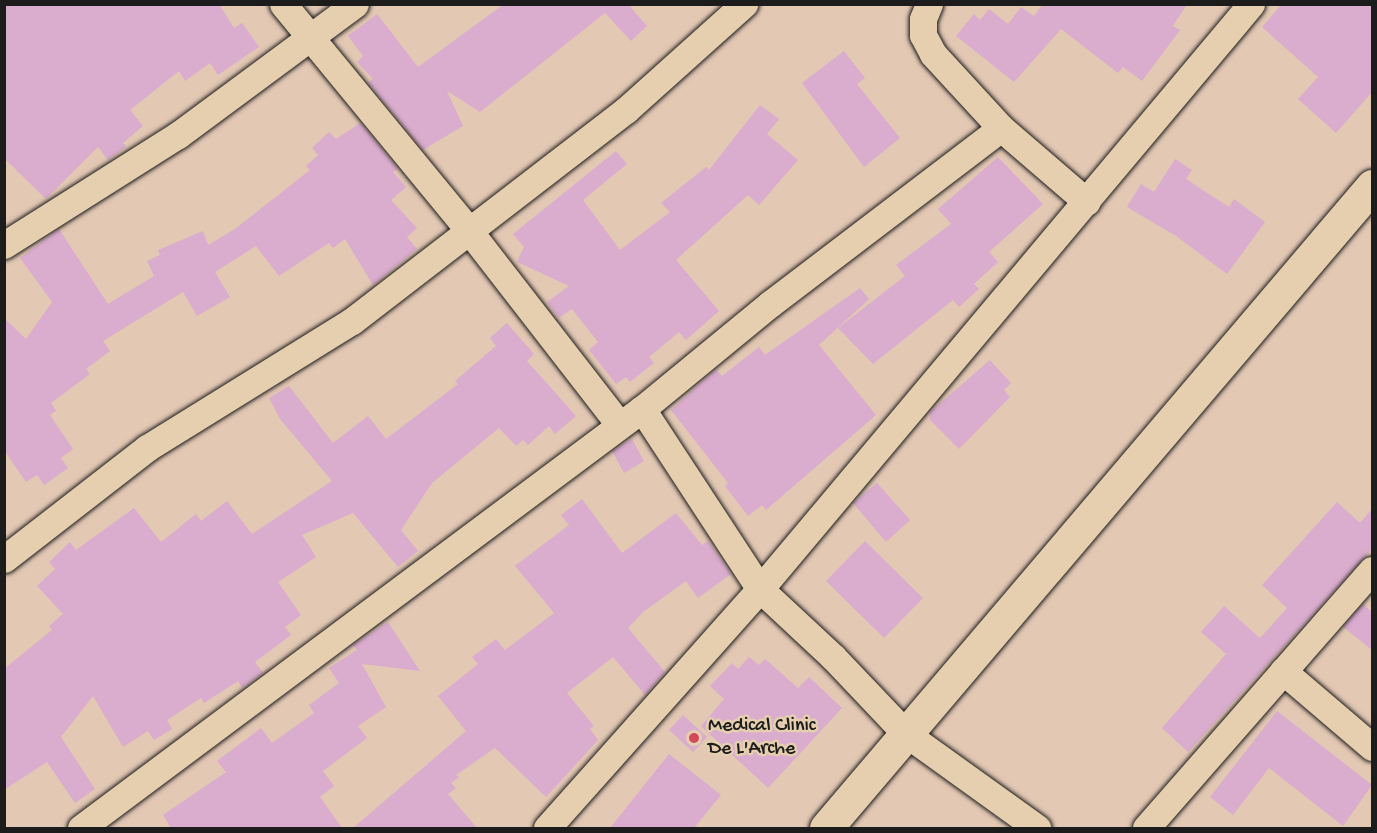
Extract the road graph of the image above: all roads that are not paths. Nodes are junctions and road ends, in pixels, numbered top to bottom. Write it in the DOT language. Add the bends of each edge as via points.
graph roads {
  1 [pos="283,4"];
  2 [pos="355,4"];
  3 [pos="744,4"];
  4 [pos="929,4"];
  5 [pos="1251,4"];
  6 [pos="310,38"];
  7 [pos="1001,128"];
  8 [pos="1372,186"];
  9 [pos="1087,202"];
  10 [pos="470,232"];
  11 [pos="4,245"];
  12 [pos="642,409"];
  13 [pos="619,424"];
  14 [pos="4,559"];
  15 [pos="1372,570"];
  16 [pos="760,589"];
  17 [pos="1283,671"];
  18 [pos="905,733"];
  19 [pos="1372,747"];
  20 [pos="81,828"];
  21 [pos="547,828"];
  22 [pos="826,828"];
  23 [pos="1037,828"];
  24 [pos="1146,828"];
  1 -- 6 [label="street"];
  2 -- 6 [label="street"];
  3 -- 10 [label="street" via="626,110"];
  4 -- 7 [label="street" via="923,19 923,35 933,54"];
  5 -- 9 [label="street"];
  6 -- 10 [label="street"];
  6 -- 11 [label="street" via="178,135"];
  7 -- 9 [label="street"];
  7 -- 12 [label="street" via="770,304"];
  8 -- 18 [label="street"];
  9 -- 16 [label="street"];
  10 -- 13 [label="street"];
  10 -- 14 [label="street" via="352,321 147,448"];
  12 -- 13 [label="street"];
  12 -- 16 [label="street"];
  13 -- 20 [label="street"];
  15 -- 17 [label="street"];
  16 -- 18 [label="street" via="833,657"];
  16 -- 21 [label="street"];
  17 -- 19 [label="street"];
  17 -- 24 [label="street"];
  18 -- 22 [label="street"];
  18 -- 23 [label="street"];
}
